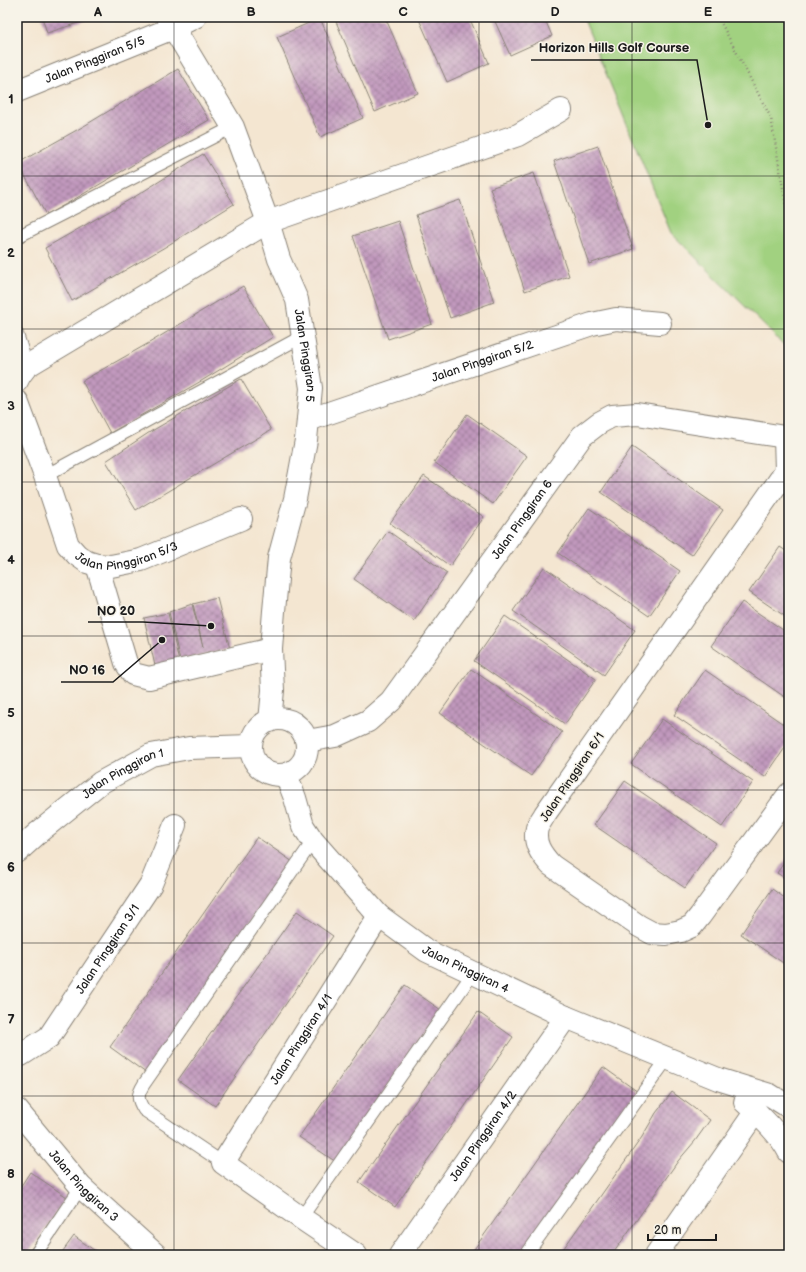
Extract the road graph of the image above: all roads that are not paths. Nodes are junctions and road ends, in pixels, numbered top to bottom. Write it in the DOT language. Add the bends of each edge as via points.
graph roads {
  1 [pos="195,17"];
  2 [pos="170,22"];
  3 [pos="17,91"];
  4 [pos="561,110"];
  5 [pos="233,127"];
  6 [pos="268,222"];
  7 [pos="17,237"];
  8 [pos="660,323"];
  9 [pos="17,334"];
  10 [pos="303,336"];
  11 [pos="22,374"];
  12 [pos="17,401"];
  13 [pos="308,420"];
  14 [pos="787,438"];
  15 [pos="45,476"];
  16 [pos="241,519"];
  17 [pos="98,565"];
  18 [pos="271,649"];
  19 [pos="270,720"];
  20 [pos="306,741"];
  21 [pos="251,746"];
  22 [pos="286,775"];
  23 [pos="789,794"];
  24 [pos="176,824"];
  25 [pos="313,841"];
  26 [pos="17,852"];
  27 [pos="378,916"];
  28 [pos="473,973"];
  29 [pos="566,1017"];
  30 [pos="17,1056"];
  31 [pos="667,1059"];
  32 [pos="718,1079"];
  33 [pos="789,1108"];
  34 [pos="17,1110"];
  35 [pos="756,1111"];
  36 [pos="789,1152"];
  37 [pos="223,1163"];
  38 [pos="81,1187"];
  39 [pos="301,1218"];
  40 [pos="35,1255"];
  41 [pos="156,1255"];
  42 [pos="356,1255"];
  43 [pos="400,1255"];
  44 [pos="526,1255"];
  45 [pos="656,1255"];
  1 -- 2 [label="street, Jalan Pinggiran 5/5"];
  2 -- 3 [label="street, Jalan Pinggiran 5/5"];
  2 -- 5 [label="street, Jalan Pinggiran 5"];
  4 -- 6 [label="street" via="518,135"];
  5 -- 6 [label="street, Jalan Pinggiran 5"];
  5 -- 7 [label="lane"];
  6 -- 10 [label="street, Jalan Pinggiran 5" via="279,259 297,300"];
  6 -- 11 [label="street"];
  8 -- 13 [label="street, Jalan Pinggiran 5/2" via="616,319 592,324"];
  9 -- 11 [label="lane"];
  10 -- 13 [label="street, Jalan Pinggiran 5" via="311,388"];
  10 -- 15 [label="lane"];
  12 -- 15 [label="street, Jalan Pinggiran 5/3"];
  13 -- 18 [label="street, Jalan Pinggiran 5" via="295,498 279,558"];
  14 -- 20 [label="street, Jalan Pinggiran 6" via="638,414 612,416 598,423 582,436 391,701 368,722 335,736"];
  14 -- 23 [label="street, Jalan Pinggiran 6/1" via="786,471 545,814 537,828 536,842 541,854 551,865 639,926 652,933 666,934 692,926"];
  15 -- 17 [label="street, Jalan Pinggiran 5/3" via="68,545 87,562"];
  16 -- 17 [label="street, Jalan Pinggiran 5/3" via="141,560 111,566"];
  17 -- 18 [label="street" via="126,663 134,674 149,678"];
  18 -- 19 [label="street, Jalan Pinggiran 5" via="273,690"];
  19 -- 20 [label="street" via="285,719 293,722 304,734"];
  19 -- 21 [label="street" via="257,730"];
  20 -- 22 [label="street" via="305,758 294,771"];
  21 -- 22 [label="street" via="255,762 261,769 269,774"];
  21 -- 26 [label="street, Jalan Pinggiran 1" via="189,748 150,755 100,783"];
  22 -- 25 [label="street, Jalan Pinggiran 4" via="303,826"];
  24 -- 30 [label="street, Jalan Pinggiran 3/1" via="151,884 49,1037"];
  25 -- 27 [label="street, Jalan Pinggiran 4"];
  25 -- 37 [label="lane" via="140,1090 138,1097 144,1110"];
  27 -- 28 [label="street, Jalan Pinggiran 4" via="427,951"];
  27 -- 37 [label="street, Jalan Pinggiran 4/1"];
  28 -- 29 [label="street, Jalan Pinggiran 4"];
  28 -- 39 [label="lane"];
  29 -- 31 [label="street, Jalan Pinggiran 4"];
  29 -- 43 [label="street, Jalan Pinggiran 4/2"];
  31 -- 32 [label="street, Jalan Pinggiran 4"];
  31 -- 44 [label="lane"];
  32 -- 33 [label="street, Jalan Pinggiran 4" via="770,1095"];
  32 -- 35 [label="street, Jalan Pinggiran 4"];
  34 -- 38 [label="street, Jalan Pinggiran 3"];
  35 -- 36 [label="street, Jalan Pinggiran 4"];
  35 -- 45 [label="street"];
  37 -- 39 [label="street"];
  38 -- 40 [label="lane"];
  38 -- 41 [label="street, Jalan Pinggiran 3"];
  39 -- 42 [label="street"];
}
